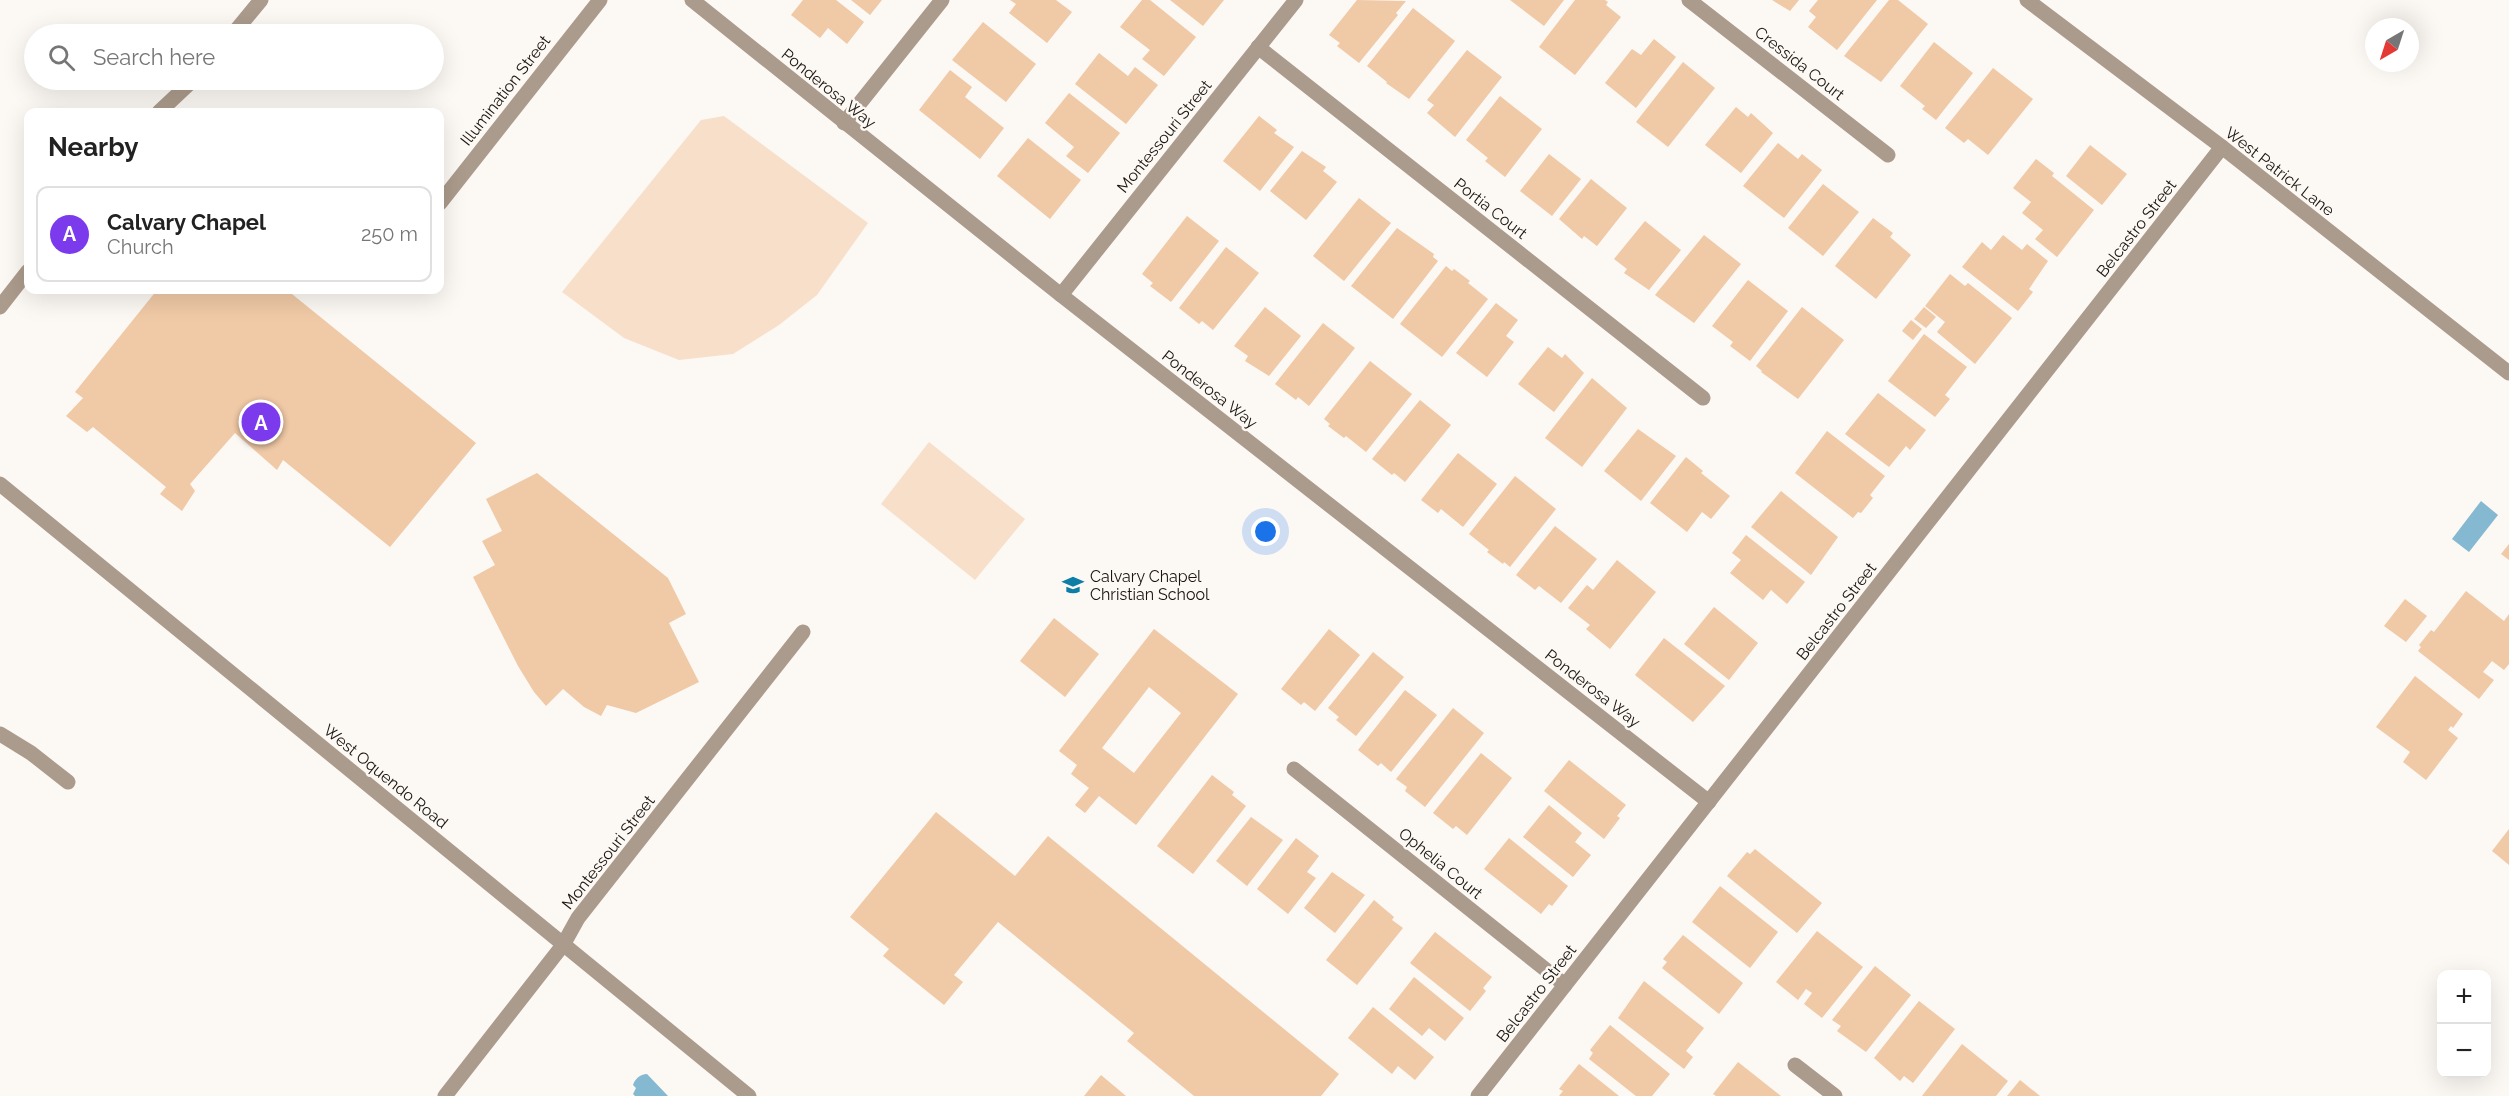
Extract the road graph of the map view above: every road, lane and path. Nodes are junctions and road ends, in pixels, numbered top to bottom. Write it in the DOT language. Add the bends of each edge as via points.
graph roads {
  1 [pos="261,0"];
  2 [pos="600,0"];
  3 [pos="692,0"];
  4 [pos="942,0"];
  5 [pos="1296,0"];
  6 [pos="1689,0"];
  7 [pos="2027,0"];
  8 [pos="241,24"];
  9 [pos="1258,47"];
  10 [pos="182,90"];
  11 [pos="163,108"];
  12 [pos="844,123"];
  13 [pos="2222,147"];
  14 [pos="1888,155"];
  15 [pos="444,197"];
  16 [pos="24,276"];
  17 [pos="1061,295"];
  18 [pos="0,307"];
  19 [pos="2509,373"];
  20 [pos="1703,398"];
  21 [pos="0,484"];
  22 [pos="803,632"];
  23 [pos="2,741"];
  24 [pos="1294,769"];
  25 [pos="68,782"];
  26 [pos="1709,802"];
  27 [pos="563,945"];
  28 [pos="1565,986"];
  29 [pos="1795,1065"];
  30 [pos="445,1096"];
  31 [pos="749,1096"];
  32 [pos="1478,1096"];
  33 [pos="1835,1096"];
  1 -- 8 [label="street"];
  2 -- 15 [label="street, Illumination Street"];
  3 -- 12 [label="street, Ponderosa Way"];
  4 -- 12 [label="street"];
  5 -- 9 [label="street, Montessouri Street"];
  6 -- 14 [label="street, Cressida Court"];
  7 -- 13 [label="street, West Patrick Lane"];
  9 -- 17 [label="street, Montessouri Street"];
  9 -- 20 [label="street, Portia Court"];
  10 -- 11 [label="street"];
  12 -- 17 [label="street, Ponderosa Way"];
  13 -- 19 [label="street, West Patrick Lane"];
  13 -- 26 [label="street, Belcastro Street"];
  16 -- 18 [label="street"];
  17 -- 26 [label="street, Ponderosa Way"];
  21 -- 27 [label="street, West Oquendo Road"];
  22 -- 27 [label="street, Montessouri Street" via="578,918"];
  23 -- 25 [label="street" via="30,753"];
  24 -- 28 [label="street, Ophelia Court"];
  26 -- 28 [label="street, Belcastro Street"];
  27 -- 30 [label="street, Montessouri Street"];
  27 -- 31 [label="street, West Oquendo Road"];
  28 -- 32 [label="street, Belcastro Street"];
  29 -- 33 [label="street"];
}
